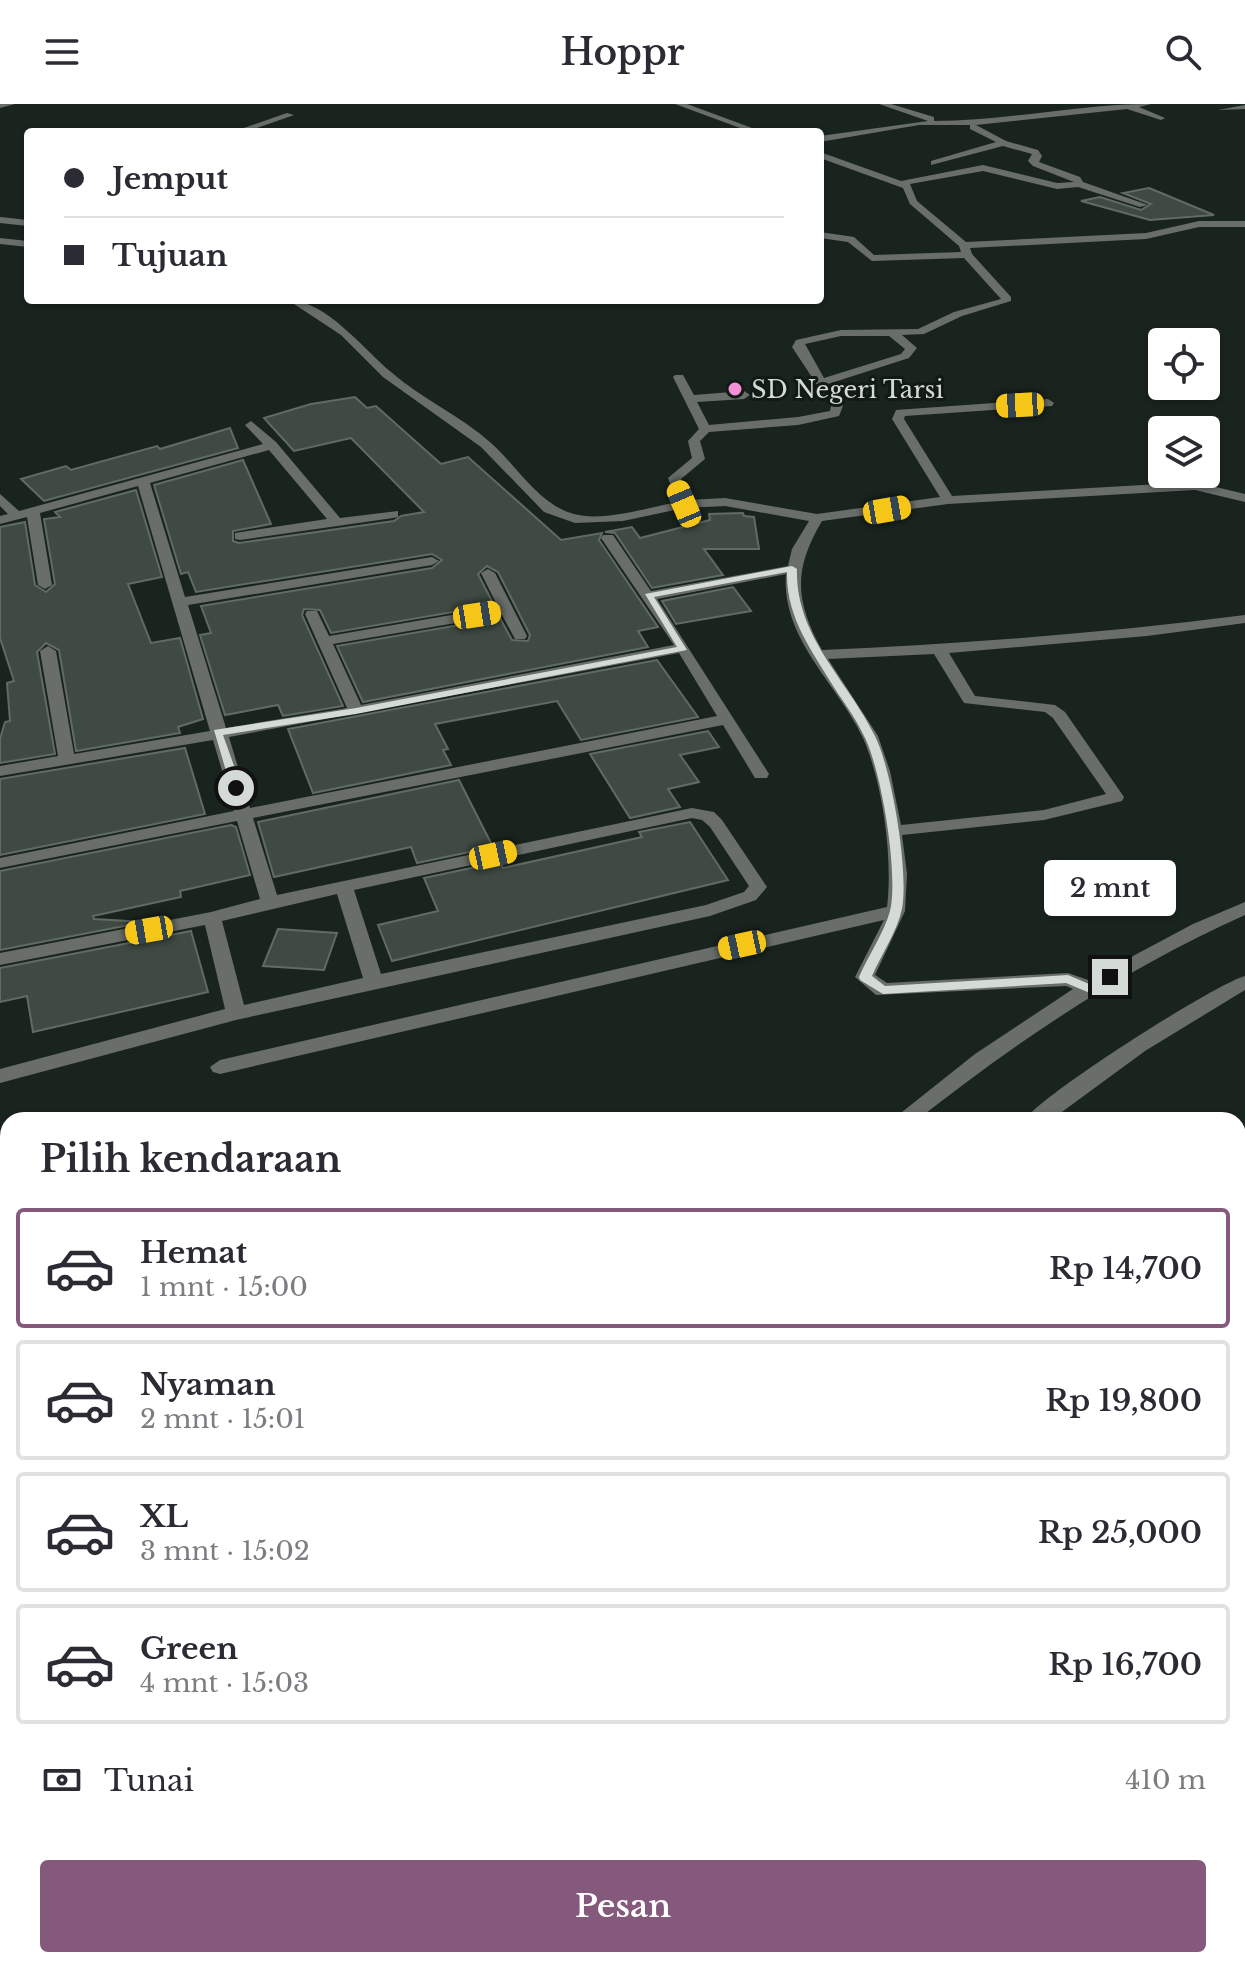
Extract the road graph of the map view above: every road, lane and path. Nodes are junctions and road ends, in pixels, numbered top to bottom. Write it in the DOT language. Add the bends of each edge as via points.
graph roads {
  1 [pos="11,104"];
  2 [pos="679,104"];
  3 [pos="883,104"];
  4 [pos="1035,104"];
  5 [pos="1147,104"];
  6 [pos="0,106"];
  7 [pos="1130,107"];
  8 [pos="1245,107"];
  9 [pos="1222,110"];
  10 [pos="1061,113"];
  11 [pos="290,115"];
  12 [pos="1161,118"];
  13 [pos="939,122"];
  14 [pos="966,124"];
  15 [pos="249,128"];
  16 [pos="748,128"];
  17 [pos="824,138"];
  18 [pos="1003,143"];
  19 [pos="824,156"];
  20 [pos="925,165"];
  21 [pos="902,171"];
  22 [pos="881,177"];
  23 [pos="903,183"];
  24 [pos="1079,184"];
  25 [pos="1143,205"];
  26 [pos="0,220"];
  27 [pos="24,223"];
  28 [pos="1244,224"];
  29 [pos="824,236"];
  30 [pos="0,241"];
  31 [pos="24,244"];
  32 [pos="966,250"];
  33 [pos="299,304"];
  34 [pos="892,333"];
  35 [pos="679,377"];
  36 [pos="823,382"];
  37 [pos="744,395"];
  38 [pos="690,399"];
  39 [pos="1048,403"];
  40 [pos="251,425"];
  41 [pos="705,429"];
  42 [pos="272,445"];
  43 [pos="143,480"];
  44 [pos="0,498"];
  45 [pos="1245,498"];
  46 [pos="948,500"];
  47 [pos="684,504"];
  48 [pos="33,511"];
  49 [pos="393,514"];
  50 [pos="17,516"];
  51 [pos="817,518"];
  52 [pos="0,520"];
  53 [pos="337,523"];
  54 [pos="240,536"];
  55 [pos="608,538"];
  56 [pos="432,561"];
  57 [pos="792,569"];
  58 [pos="488,573"];
  59 [pos="45,585"];
  60 [pos="648,596"];
  61 [pos="179,602"];
  62 [pos="507,610"];
  63 [pos="312,614"];
  64 [pos="1245,619"];
  65 [pos="520,636"];
  66 [pos="324,641"];
  67 [pos="683,648"];
  68 [pos="939,649"];
  69 [pos="48,651"];
  70 [pos="819,655"];
  71 [pos="356,711"];
  72 [pos="728,719"];
  73 [pos="217,733"];
  74 [pos="67,759"];
  75 [pos="0,771"];
  76 [pos="761,774"];
  77 [pos="246,815"];
  78 [pos="892,831"];
  79 [pos="0,863"];
  80 [pos="344,888"];
  81 [pos="270,902"];
  82 [pos="1245,908"];
  83 [pos="896,911"];
  84 [pos="212,918"];
  85 [pos="0,959"];
  86 [pos="374,982"];
  87 [pos="1245,982"];
  88 [pos="1090,989"];
  89 [pos="236,1013"];
  90 [pos="220,1067"];
  91 [pos="0,1076"];
  92 [pos="914,1112"];
  93 [pos="1047,1112"];
  1 -- 6 [label="street"];
  2 -- 16 [label="street"];
  3 -- 13 [label="street"];
  4 -- 10 [label="street"];
  5 -- 7 [label="street"];
  7 -- 10 [label="street"];
  7 -- 12 [label="street"];
  8 -- 9 [label="street"];
  10 -- 14 [label="street"];
  11 -- 15 [label="street"];
  13 -- 14 [label="street"];
  13 -- 17 [label="street"];
  14 -- 18 [label="street"];
  18 -- 20 [label="street"];
  18 -- 24 [label="street" via="1035,152 1036,164 1073,176"];
  19 -- 22 [label="street"];
  21 -- 22 [label="street"];
  22 -- 23 [label="street"];
  23 -- 24 [label="street" via="976,168 1057,186"];
  23 -- 32 [label="street" via="913,202"];
  24 -- 25 [label="street"];
  26 -- 27 [label="street"];
  28 -- 32 [label="street" via="1199,224 1146,236"];
  29 -- 32 [label="street" via="851,239 872,258"];
  30 -- 31 [label="street"];
  32 -- 34 [label="street" via="1005,301 958,314 926,331"];
  33 -- 47 [label="street" via="345,333 387,375 485,444 557,514 585,520"];
  34 -- 36 [label="street" via="911,348 905,356"];
  34 -- 36 [label="street" via="841,333 800,342 798,347"];
  35 -- 38 [label="street"];
  36 -- 41 [label="street" via="837,406 830,415"];
  37 -- 38 [label="street"];
  38 -- 41 [label="street"];
  39 -- 46 [label="street" via="900,413 898,419"];
  40 -- 42 [label="street"];
  41 -- 47 [label="street" via="694,441 699,459 674,478"];
  42 -- 43 [label="street"];
  42 -- 53 [label="street"];
  43 -- 48 [label="street"];
  43 -- 61 [label="street"];
  44 -- 50 [label="street"];
  45 -- 46 [label="street" via="1195,486"];
  46 -- 51 [label="street"];
  47 -- 51 [label="street" via="725,502"];
  48 -- 50 [label="street"];
  48 -- 59 [label="street"];
  49 -- 53 [label="street"];
  50 -- 52 [label="street"];
  51 -- 57 [label="street"];
  53 -- 54 [label="street"];
  55 -- 60 [label="street"];
  56 -- 61 [label="street"];
  57 -- 60 [label="street"];
  57 -- 70 [label="street" via="791,594 802,629"];
  58 -- 62 [label="street"];
  60 -- 67 [label="street"];
  61 -- 73 [label="street"];
  62 -- 65 [label="street"];
  62 -- 66 [label="street"];
  63 -- 66 [label="street"];
  64 -- 68 [label="street"];
  66 -- 71 [label="street"];
  67 -- 71 [label="street"];
  67 -- 72 [label="street"];
  68 -- 70 [label="street"];
  68 -- 78 [label="street" via="970,700 1036,704 1059,715 1116,797 1044,815"];
  69 -- 74 [label="street"];
  70 -- 78 [label="street" via="870,735"];
  71 -- 73 [label="street"];
  72 -- 76 [label="street"];
  72 -- 77 [label="street"];
  73 -- 74 [label="street"];
  73 -- 77 [label="street"];
  74 -- 75 [label="street"];
  77 -- 79 [label="street"];
  77 -- 81 [label="street"];
  78 -- 83 [label="street" via="898,869"];
  80 -- 81 [label="street"];
  80 -- 86 [label="street"];
  80 -- 86 [label="street" via="692,813 716,824 758,887 750,896 710,910"];
  81 -- 84 [label="street"];
  82 -- 88 [label="street"];
  83 -- 88 [label="street" via="865,977 883,990 1068,979"];
  83 -- 90 [label="street"];
  84 -- 85 [label="street"];
  84 -- 89 [label="street"];
  86 -- 89 [label="street"];
  87 -- 93 [label="street" via="1194,1009"];
  88 -- 92 [label="street"];
  89 -- 91 [label="street"];
}
